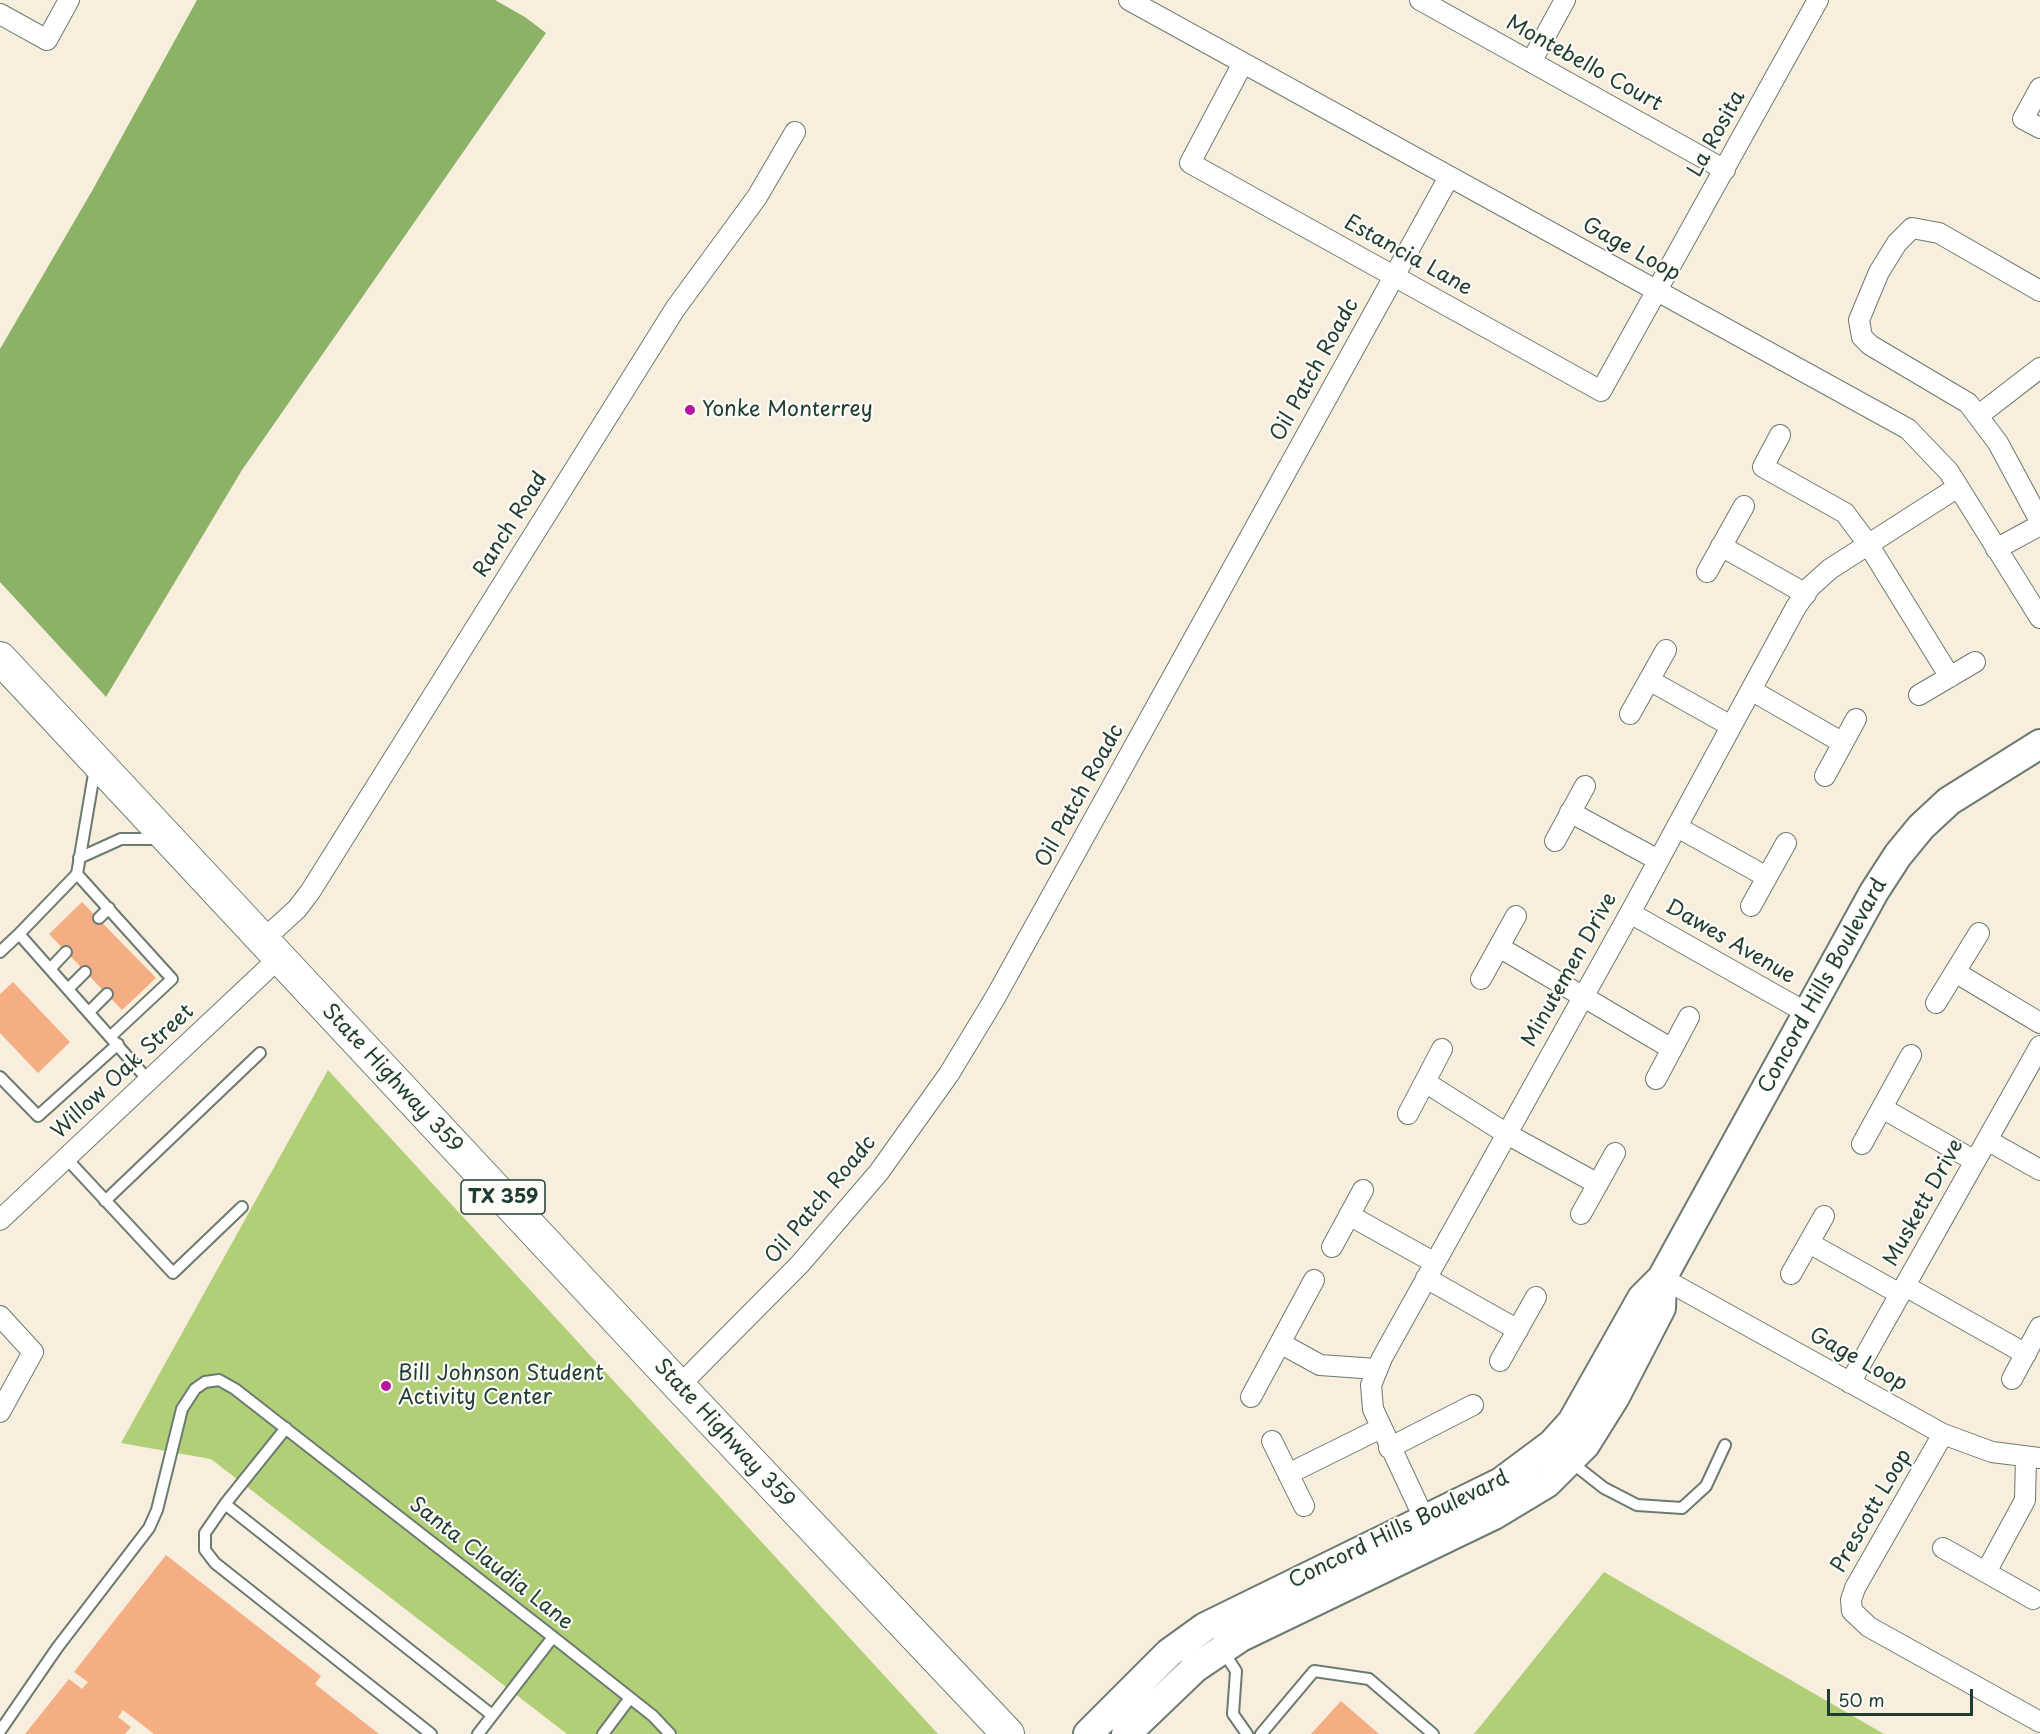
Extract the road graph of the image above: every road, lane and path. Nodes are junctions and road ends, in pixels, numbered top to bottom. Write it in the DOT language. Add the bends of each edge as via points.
graph roads {
  1 [pos="69,0"];
  2 [pos="1129,0"];
  3 [pos="1420,0"];
  4 [pos="1565,0"];
  5 [pos="1818,0"];
  6 [pos="0,14"];
  7 [pos="1531,62"];
  8 [pos="1243,63"];
  9 [pos="2040,88"];
  10 [pos="2040,128"];
  11 [pos="795,132"];
  12 [pos="1725,170"];
  13 [pos="1449,177"];
  14 [pos="1394,276"];
  15 [pos="1657,291"];
  16 [pos="2040,291"];
  17 [pos="2040,368"];
  18 [pos="1979,415"];
  19 [pos="1780,435"];
  20 [pos="1958,488"];
  21 [pos="1744,506"];
  22 [pos="2040,523"];
  23 [pos="1868,544"];
  24 [pos="1722,546"];
  25 [pos="1996,549"];
  26 [pos="1707,572"];
  27 [pos="1806,594"];
  28 [pos="2040,618"];
  29 [pos="1666,650"];
  30 [pos="0,658"];
  31 [pos="1975,662"];
  32 [pos="1950,677"];
  33 [pos="1649,680"];
  34 [pos="1751,690"];
  35 [pos="1919,695"];
  36 [pos="1630,714"];
  37 [pos="1856,720"];
  38 [pos="1731,726"];
  39 [pos="1843,743"];
  40 [pos="2040,744"];
  41 [pos="96,761"];
  42 [pos="1825,776"];
  43 [pos="1585,786"];
  44 [pos="1570,812"];
  45 [pos="1677,827"];
  46 [pos="168,839"];
  47 [pos="1555,841"];
  48 [pos="1786,843"];
  49 [pos="79,858"];
  50 [pos="1658,860"];
  51 [pos="77,874"];
  52 [pos="1767,876"];
  53 [pos="1751,906"];
  54 [pos="109,909"];
  55 [pos="1630,912"];
  56 [pos="1516,916"];
  57 [pos="99,918"];
  58 [pos="128,930"];
  59 [pos="1979,933"];
  60 [pos="19,934"];
  61 [pos="118,939"];
  62 [pos="1499,947"];
  63 [pos="271,949"];
  64 [pos="0,952"];
  65 [pos="66,952"];
  66 [pos="149,953"];
  67 [pos="140,962"];
  68 [pos="50,969"];
  69 [pos="85,972"];
  70 [pos="1955,972"];
  71 [pos="1481,979"];
  72 [pos="68,989"];
  73 [pos="107,994"];
  74 [pos="1584,995"];
  75 [pos="1936,1003"];
  76 [pos="89,1012"];
  77 [pos="1807,1013"];
  78 [pos="1689,1017"];
  79 [pos="2040,1023"];
  80 [pos="114,1040"];
  81 [pos="2040,1046"];
  82 [pos="1442,1049"];
  83 [pos="1672,1049"];
  84 [pos="260,1053"];
  85 [pos="1911,1055"];
  86 [pos="0,1077"];
  87 [pos="1656,1079"];
  88 [pos="149,1081"];
  89 [pos="1425,1082"];
  90 [pos="1882,1108"];
  91 [pos="1408,1114"];
  92 [pos="1507,1134"];
  93 [pos="1987,1140"];
  94 [pos="1862,1144"];
  95 [pos="1615,1153"];
  96 [pos="66,1158"];
  97 [pos="1975,1161"];
  98 [pos="2040,1170"];
  99 [pos="1598,1184"];
  100 [pos="1363,1190"];
  101 [pos="105,1201"];
  102 [pos="242,1207"];
  103 [pos="1581,1214"];
  104 [pos="1349,1215"];
  105 [pos="1824,1216"];
  106 [pos="0,1220"];
  107 [pos="1809,1244"];
  108 [pos="1332,1247"];
  109 [pos="1430,1270"];
  110 [pos="1791,1275"];
  111 [pos="1662,1278"];
  112 [pos="1314,1280"];
  113 [pos="1903,1290"];
  114 [pos="1536,1297"];
  115 [pos="0,1316"];
  116 [pos="2040,1327"];
  117 [pos="1518,1330"];
  118 [pos="1280,1343"];
  119 [pos="2026,1354"];
  120 [pos="1500,1361"];
  121 [pos="1376,1369"];
  122 [pos="2012,1379"];
  123 [pos="1850,1383"];
  124 [pos="679,1386"];
  125 [pos="1251,1397"];
  126 [pos="1473,1405"];
  127 [pos="0,1412"];
  128 [pos="286,1428"];
  129 [pos="1381,1428"];
  130 [pos="1943,1434"];
  131 [pos="1272,1440"];
  132 [pos="1725,1444"];
  133 [pos="1389,1448"];
  134 [pos="1562,1453"];
  135 [pos="2033,1457"];
  136 [pos="1288,1474"];
  137 [pos="225,1504"];
  138 [pos="1304,1506"];
  139 [pos="1430,1531"];
  140 [pos="1943,1548"];
  141 [pos="1986,1572"];
  142 [pos="2033,1599"];
  143 [pos="553,1636"];
  144 [pos="1213,1638"];
  145 [pos="630,1698"];
  146 [pos="492,1715"];
  147 [pos="2040,1722"];
  148 [pos="0,1731"];
  149 [pos="431,1734"];
  150 [pos="478,1734"];
  151 [pos="603,1734"];
  152 [pos="670,1734"];
  153 [pos="1008,1734"];
  154 [pos="1088,1734"];
  155 [pos="1126,1734"];
  156 [pos="1247,1734"];
  157 [pos="1261,1734"];
  158 [pos="1433,1734"];
  1 -- 6 [label="street" via="47,40"];
  2 -- 8 [label="street, Gage Loop"];
  3 -- 7 [label="street, Montebello Court"];
  4 -- 7 [label="street"];
  5 -- 12 [label="street, La Rosita"];
  7 -- 12 [label="street, Montebello Court"];
  8 -- 13 [label="street, Gage Loop"];
  8 -- 14 [label="street, Estancia Lane" via="1190,163"];
  9 -- 10 [label="street" via="2023,118"];
  11 -- 63 [label="street, Ranch Road" via="757,197 675,309"];
  12 -- 15 [label="street, La Rosita"];
  13 -- 14 [label="street, Oil Patch Roadc"];
  13 -- 15 [label="street, Gage Loop"];
  14 -- 15 [label="street, Estancia Lane" via="1601,391"];
  14 -- 124 [label="street, Oil Patch Roadc" via="995,998 949,1074 879,1172 800,1264"];
  15 -- 20 [label="street, Gage Loop" via="1908,429 1932,451"];
  16 -- 18 [label="street" via="1939,233 1912,228 1879,272 1859,320 1862,337 1968,403"];
  17 -- 18 [label="street"];
  18 -- 22 [label="street"];
  19 -- 23 [label="street" via="1763,467 1845,513"];
  20 -- 23 [label="street, Minutemen Drive"];
  20 -- 25 [label="street, Gage Loop"];
  21 -- 24 [label="street"];
  22 -- 25 [label="street"];
  23 -- 27 [label="street, Minutemen Drive" via="1830,569"];
  23 -- 32 [label="street"];
  24 -- 26 [label="street"];
  24 -- 27 [label="street"];
  25 -- 28 [label="street, Gage Loop"];
  27 -- 34 [label="street, Minutemen Drive"];
  29 -- 33 [label="street"];
  30 -- 41 [label="main road, State Highway 359 / TX 359"];
  31 -- 32 [label="street"];
  32 -- 35 [label="street"];
  33 -- 36 [label="street"];
  33 -- 38 [label="street"];
  34 -- 38 [label="street, Minutemen Drive"];
  34 -- 39 [label="street"];
  37 -- 39 [label="street"];
  38 -- 45 [label="street, Minutemen Drive"];
  39 -- 42 [label="street"];
  40 -- 77 [label="street, Concord Hills Boulevard" via="1949,801 1921,827 1874,892"];
  41 -- 46 [label="main road, State Highway 359 / TX 359"];
  41 -- 49 [label="lane"];
  43 -- 44 [label="street"];
  44 -- 47 [label="street"];
  44 -- 50 [label="street"];
  45 -- 50 [label="street, Minutemen Drive"];
  45 -- 52 [label="street"];
  46 -- 49 [label="lane" via="121,839"];
  46 -- 63 [label="main road, State Highway 359 / TX 359"];
  48 -- 52 [label="street"];
  49 -- 51 [label="lane"];
  50 -- 55 [label="street, Minutemen Drive"];
  51 -- 54 [label="lane"];
  51 -- 60 [label="lane"];
  52 -- 53 [label="street"];
  54 -- 57 [label="lane"];
  54 -- 58 [label="lane"];
  55 -- 74 [label="street, Minutemen Drive"];
  55 -- 77 [label="street, Dawes Avenue"];
  56 -- 62 [label="street"];
  58 -- 61 [label="lane"];
  58 -- 66 [label="lane"];
  59 -- 70 [label="street"];
  60 -- 64 [label="lane"];
  60 -- 68 [label="lane"];
  62 -- 71 [label="street"];
  62 -- 74 [label="street"];
  63 -- 88 [label="street, Willow Oak Street"];
  63 -- 124 [label="main road, State Highway 359 / TX 359"];
  65 -- 68 [label="lane"];
  66 -- 67 [label="lane"];
  66 -- 80 [label="lane" via="172,979"];
  68 -- 72 [label="lane"];
  69 -- 72 [label="lane"];
  70 -- 75 [label="street"];
  70 -- 79 [label="street"];
  72 -- 76 [label="lane"];
  73 -- 76 [label="lane"];
  74 -- 83 [label="street"];
  74 -- 92 [label="street, Minutemen Drive"];
  76 -- 80 [label="lane"];
  77 -- 111 [label="street, Concord Hills Boulevard"];
  78 -- 83 [label="street"];
  80 -- 86 [label="lane" via="38,1116"];
  80 -- 88 [label="lane"];
  81 -- 93 [label="street, Muskett Drive"];
  82 -- 89 [label="street"];
  83 -- 87 [label="street"];
  84 -- 101 [label="lane"];
  85 -- 90 [label="street"];
  88 -- 96 [label="street, Willow Oak Street"];
  89 -- 91 [label="street"];
  89 -- 92 [label="street"];
  90 -- 94 [label="street"];
  90 -- 97 [label="street"];
  92 -- 99 [label="street"];
  92 -- 109 [label="street, Minutemen Drive"];
  93 -- 97 [label="street, Muskett Drive"];
  93 -- 98 [label="street"];
  95 -- 99 [label="street"];
  96 -- 101 [label="lane"];
  96 -- 106 [label="street, Willow Oak Street"];
  97 -- 113 [label="street, Muskett Drive"];
  99 -- 103 [label="street"];
  100 -- 104 [label="street"];
  101 -- 102 [label="lane" via="173,1274"];
  104 -- 108 [label="street"];
  104 -- 109 [label="street"];
  105 -- 107 [label="street"];
  107 -- 110 [label="street"];
  107 -- 113 [label="street"];
  109 -- 117 [label="street"];
  109 -- 121 [label="street, Minutemen Drive"];
  111 -- 123 [label="street, Gage Loop"];
  111 -- 134 [label="street, Concord Hills Boulevard" via="1642,1298 1572,1422"];
  112 -- 118 [label="street"];
  113 -- 119 [label="street"];
  113 -- 123 [label="street, Muskett Drive"];
  114 -- 117 [label="street"];
  115 -- 127 [label="street" via="33,1352"];
  116 -- 119 [label="street"];
  117 -- 120 [label="street"];
  118 -- 121 [label="street" via="1320,1365"];
  118 -- 125 [label="street"];
  119 -- 122 [label="street"];
  121 -- 129 [label="street, Minutemen Drive" via="1371,1395"];
  123 -- 130 [label="street, Gage Loop"];
  124 -- 153 [label="main road, State Highway 359 / TX 359"];
  126 -- 133 [label="street"];
  128 -- 137 [label="lane"];
  128 -- 143 [label="lane, Santa Claudia Lane"];
  128 -- 148 [label="lane, Santa Claudia Lane" via="219,1380 205,1382 195,1389 182,1409 149,1528 57,1648"];
  129 -- 133 [label="street, Minutemen Drive"];
  129 -- 136 [label="street"];
  130 -- 135 [label="street, Gage Loop" via="1992,1452"];
  130 -- 147 [label="street, Prescott Loop" via="1855,1588 1852,1611 1869,1627"];
  131 -- 136 [label="street"];
  132 -- 134 [label="lane" via="1706,1486 1682,1508 1637,1505 1604,1488"];
  133 -- 139 [label="street, Minutemen Drive"];
  134 -- 139 [label="street, Concord Hills Boulevard" via="1501,1482"];
  135 -- 141 [label="street" via="2025,1500"];
  136 -- 138 [label="street"];
  137 -- 146 [label="lane"];
  137 -- 149 [label="lane" via="205,1533 205,1550 215,1563"];
  139 -- 144 [label="street, Concord Hills Boulevard"];
  140 -- 141 [label="street"];
  141 -- 142 [label="street"];
  143 -- 145 [label="lane, Santa Claudia Lane"];
  143 -- 146 [label="lane"];
  144 -- 154 [label="street, Concord Hills Boulevard" via="1169,1653"];
  144 -- 155 [label="street, Concord Hills Boulevard" via="1195,1668"];
  144 -- 156 [label="lane" via="1236,1671 1233,1714"];
  145 -- 151 [label="lane"];
  145 -- 152 [label="lane, Santa Claudia Lane"];
  146 -- 150 [label="lane"];
  157 -- 158 [label="lane" via="1314,1671 1368,1679"];
}
